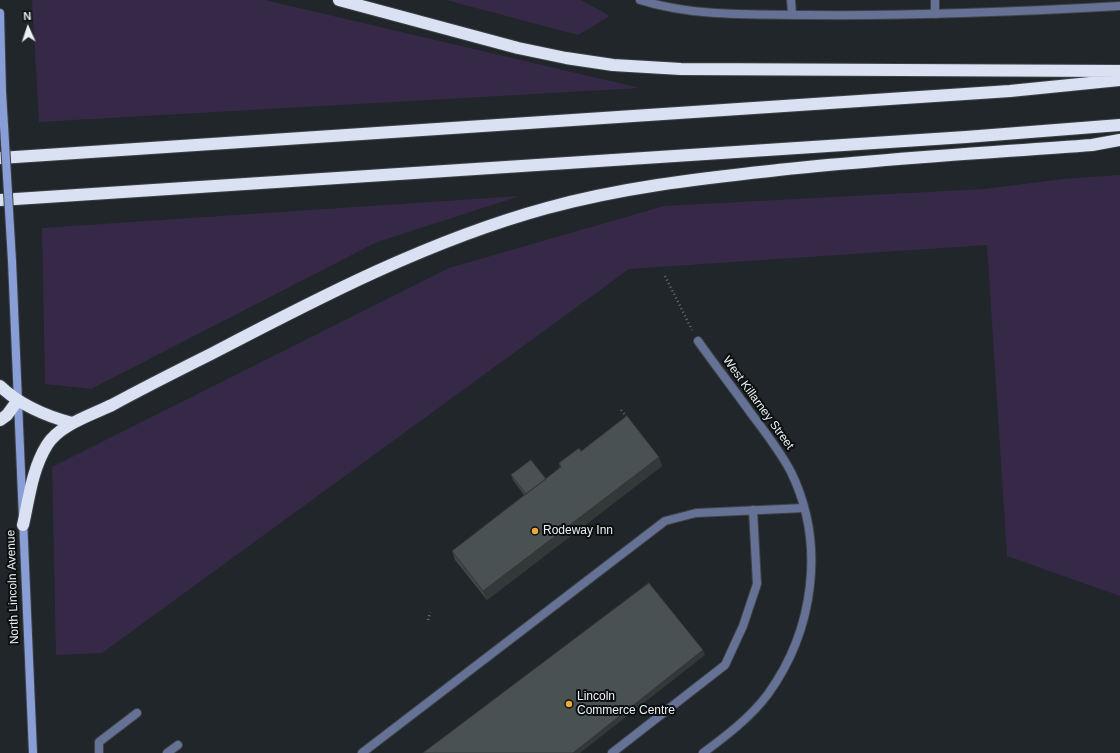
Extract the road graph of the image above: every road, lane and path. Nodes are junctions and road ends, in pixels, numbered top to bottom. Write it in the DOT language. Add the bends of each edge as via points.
graph roads {
  1 [pos="338,0"];
  2 [pos="640,0"];
  3 [pos="791,0"];
  4 [pos="935,0"];
  5 [pos="1120,6"];
  6 [pos="0,13"];
  7 [pos="792,14"];
  8 [pos="935,14"];
  9 [pos="1120,71"];
  10 [pos="1120,80"];
  11 [pos="1,90"];
  12 [pos="1120,125"];
  13 [pos="1120,140"];
  14 [pos="0,158"];
  15 [pos="0,200"];
  16 [pos="665,276"];
  17 [pos="698,341"];
  18 [pos="0,386"];
  19 [pos="18,400"];
  20 [pos="621,410"];
  21 [pos="0,420"];
  22 [pos="72,423"];
  23 [pos="631,423"];
  24 [pos="804,508"];
  25 [pos="753,510"];
  26 [pos="23,525"];
  27 [pos="430,612"];
  28 [pos="428,620"];
  29 [pos="137,713"];
  30 [pos="178,745"];
  31 [pos="33,753"];
  32 [pos="99,753"];
  33 [pos="167,753"];
  34 [pos="362,753"];
  35 [pos="612,753"];
  36 [pos="703,753"];
  1 -- 9 [label="highway" via="518,48 613,64 681,69"];
  2 -- 7 [label="street" via="690,10 736,14"];
  3 -- 7 [label="street"];
  4 -- 8 [label="street"];
  5 -- 8 [label="street" via="1030,12"];
  6 -- 11 [label="main road, North Lincoln Avenue"];
  7 -- 8 [label="street"];
  10 -- 14 [label="highway" via="994,92"];
  11 -- 19 [label="main road, North Lincoln Avenue, bridge"];
  12 -- 15 [label="highway"];
  13 -- 22 [label="highway" via="691,179 619,191 547,208 479,229 414,254"];
  16 -- 17 [label="path"];
  17 -- 24 [label="street, West Killarney Street" via="776,447 791,473"];
  18 -- 19 [label="highway"];
  19 -- 21 [label="highway"];
  19 -- 22 [label="highway" via="50,417"];
  19 -- 26 [label="main road, North Lincoln Avenue"];
  20 -- 23 [label="path"];
  22 -- 26 [label="highway" via="48,443 36,467"];
  24 -- 25 [label="street"];
  24 -- 36 [label="street, West Killarney Street" via="811,557 811,585 807,609 795,646 767,695 750,714"];
  25 -- 34 [label="street" via="696,513 665,521"];
  25 -- 35 [label="street" via="757,584 744,626 725,665"];
  26 -- 31 [label="main road, North Lincoln Avenue"];
  27 -- 28 [label="path"];
  29 -- 32 [label="street" via="99,742"];
  30 -- 33 [label="street"];
}
